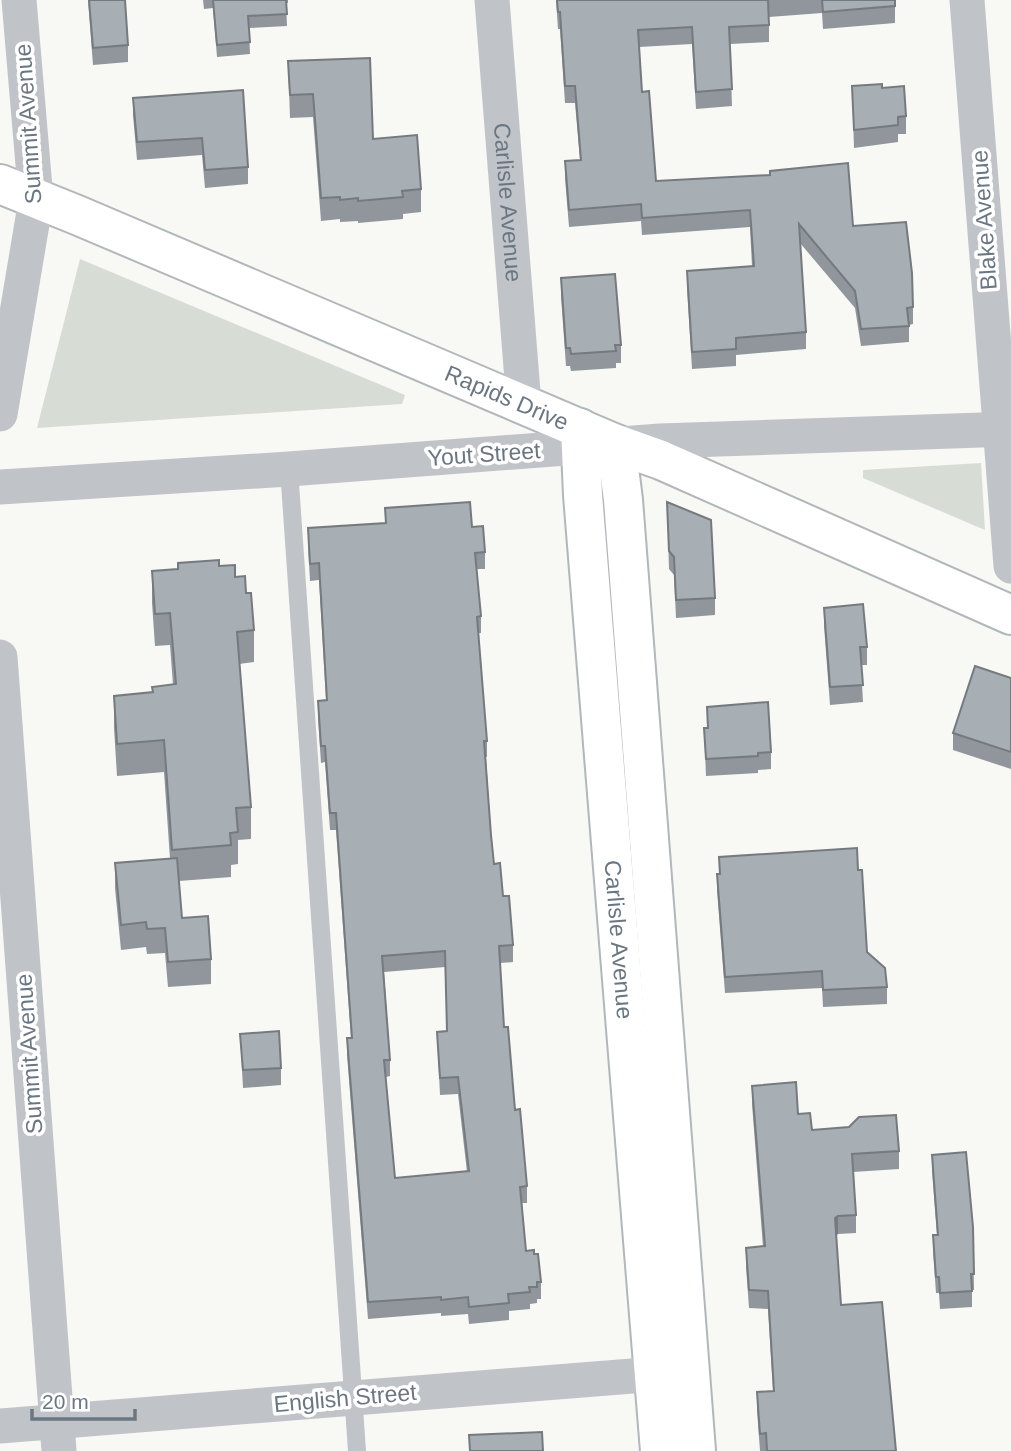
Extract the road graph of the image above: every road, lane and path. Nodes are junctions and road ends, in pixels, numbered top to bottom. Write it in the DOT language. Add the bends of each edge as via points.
graph roads {
  1 [pos="19,0"];
  2 [pos="492,0"];
  3 [pos="967,0"];
  4 [pos="0,184"];
  5 [pos="36,200"];
  6 [pos="524,405"];
  7 [pos="0,414"];
  8 [pos="1006,430"];
  9 [pos="592,440"];
  10 [pos="289,469"];
  11 [pos="0,487"];
  12 [pos="1011,566"];
  13 [pos="1011,615"];
  14 [pos="0,657"];
  15 [pos="672,1373"];
  16 [pos="354,1398"];
  17 [pos="0,1426"];
  18 [pos="58,1436"];
  19 [pos="357,1451"];
  20 [pos="660,1451"];
  21 [pos="696,1451"];
  1 -- 5 [label="street, Summit Avenue"];
  2 -- 6 [label="street, Carlisle Avenue"];
  3 -- 8 [label="street, Blake Avenue"];
  4 -- 5 [label="street, Rapids Drive"];
  5 -- 6 [label="street, Rapids Drive"];
  5 -- 7 [label="street, Summit Avenue"];
  6 -- 9 [label="street, Rapids Drive"];
  8 -- 9 [label="street, Yout Street"];
  8 -- 12 [label="street, Blake Avenue"];
  9 -- 10 [label="street, Yout Street"];
  9 -- 13 [label="street, Rapids Drive" via="661,460"];
  9 -- 15 [label="street, Carlisle Avenue" via="623,500"];
  10 -- 11 [label="street, Yout Street"];
  10 -- 16 [label="lane"];
  14 -- 18 [label="street, Summit Avenue"];
  15 -- 16 [label="street, English Street"];
  15 -- 20 [label="street, Carlisle Avenue"];
  15 -- 21 [label="street, Carlisle Avenue"];
  16 -- 18 [label="street, English Street"];
  16 -- 19 [label="lane"];
  17 -- 18 [label="street, English Street"];
}
